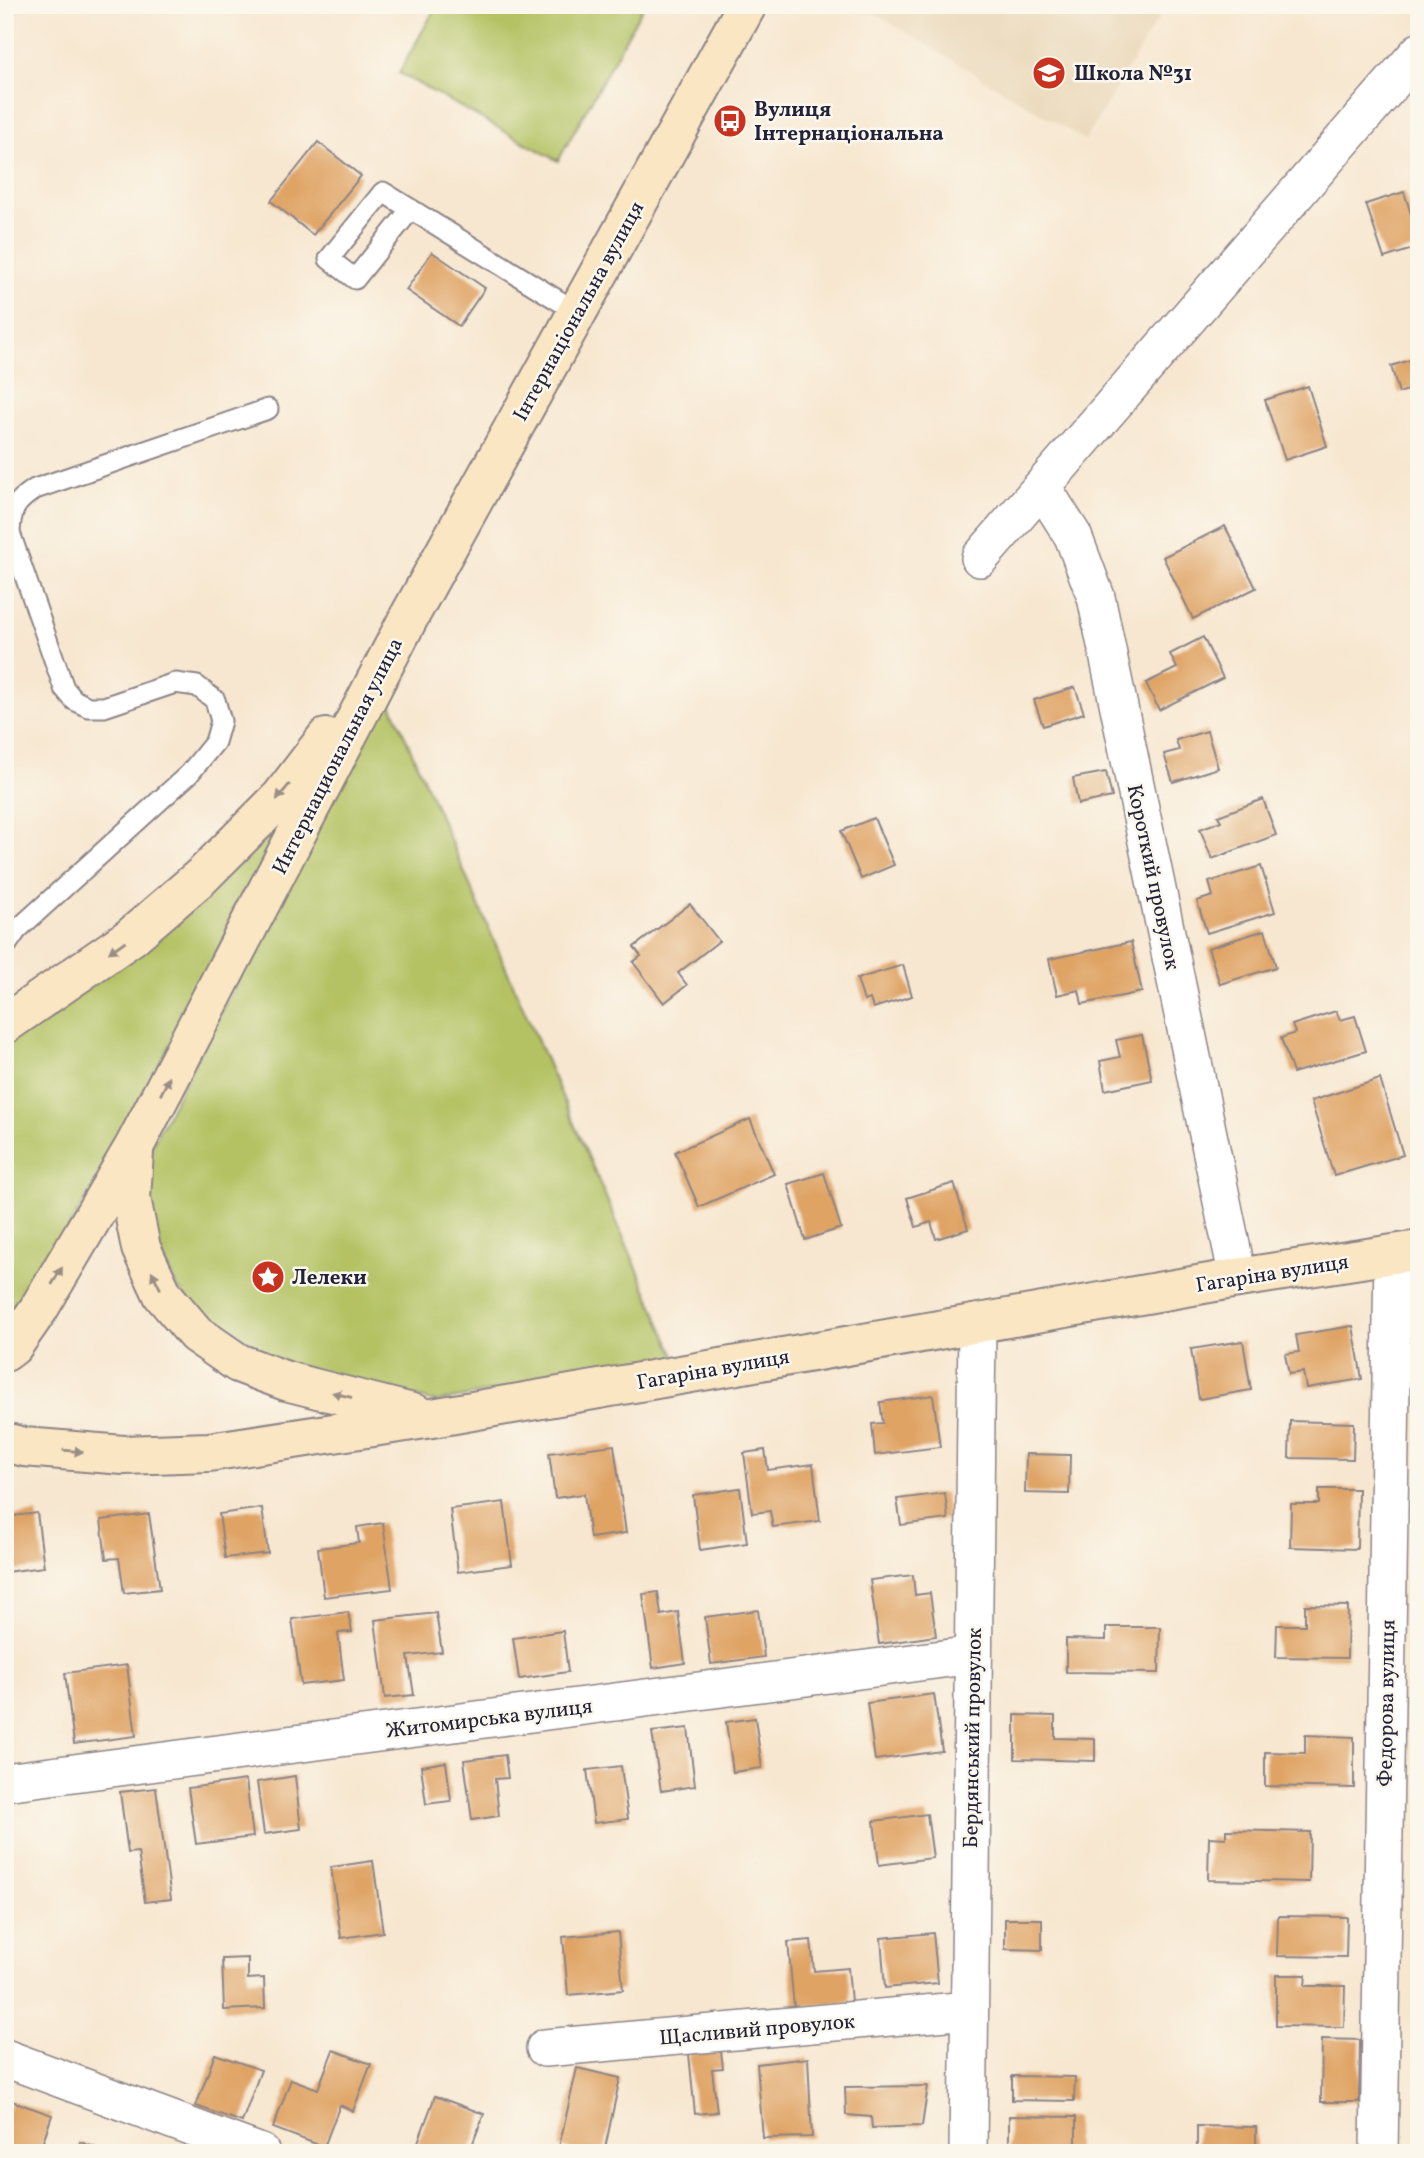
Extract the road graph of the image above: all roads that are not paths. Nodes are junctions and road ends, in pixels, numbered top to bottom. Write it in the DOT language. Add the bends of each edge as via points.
graph roads {
  1 [pos="747,5"];
  2 [pos="1417,63"];
  3 [pos="411,209"];
  4 [pos="578,312"];
  5 [pos="268,409"];
  6 [pos="1042,487"];
  7 [pos="980,558"];
  8 [pos="409,617"];
  9 [pos="5,947"];
  10 [pos="5,1024"];
  11 [pos="134,1147"];
  12 [pos="1406,1252"];
  13 [pos="1238,1278"];
  14 [pos="22,1317"];
  15 [pos="977,1324"];
  16 [pos="5,1352"];
  17 [pos="432,1418"];
  18 [pos="5,1442"];
  19 [pos="974,1655"];
  20 [pos="5,1782"];
  21 [pos="969,2010"];
  22 [pos="545,2048"];
  23 [pos="5,2058"];
  24 [pos="261,2153"];
  25 [pos="968,2153"];
  26 [pos="1379,2153"];
  1 -- 4 [label="street, Інтернаціональна вулиця"];
  2 -- 6 [label="street"];
  3 -- 4 [label="lane"];
  4 -- 8 [label="street, Інтернаціональна вулиця"];
  5 -- 9 [label="lane" via="35,489 20,499 11,514 10,533 64,688 74,700 104,707 175,683 198,686 215,700 221,721 215,743 190,774 17,930"];
  6 -- 7 [label="street"];
  6 -- 13 [label="street, Короткий провулок" via="1073,536 1096,597"];
  8 -- 10 [label="street, Интернациональная улица, one-way" via="281,797 203,875 131,937"];
  11 -- 8 [label="street, Интернациональная улица, one-way"];
  14 -- 11 [label="street, Интернациональная улица, one-way"];
  17 -- 11 [label="street, Интернациональная улица, one-way" via="286,1381 238,1363 196,1334 163,1295 141,1248 131,1198"];
  12 -- 13 [label="street, Гагаріна вулиця"];
  12 -- 26 [label="street, Федорова вулиця"];
  13 -- 15 [label="street, Гагаріна вулиця"];
  14 -- 16 [label="street, Интернациональная улица" via="13,1346"];
  15 -- 17 [label="street, Гагаріна вулиця"];
  15 -- 19 [label="street, Бердянський провулок"];
  18 -- 17 [label="street, Гагаріна вулиця, one-way" via="124,1455 209,1452"];
  19 -- 20 [label="street, Житомирська вулиця"];
  19 -- 21 [label="street, Бердянський провулок"];
  21 -- 22 [label="street, Щасливий провулок"];
  21 -- 25 [label="street, Бердянський провулок"];
  23 -- 24 [label="street"];
}
